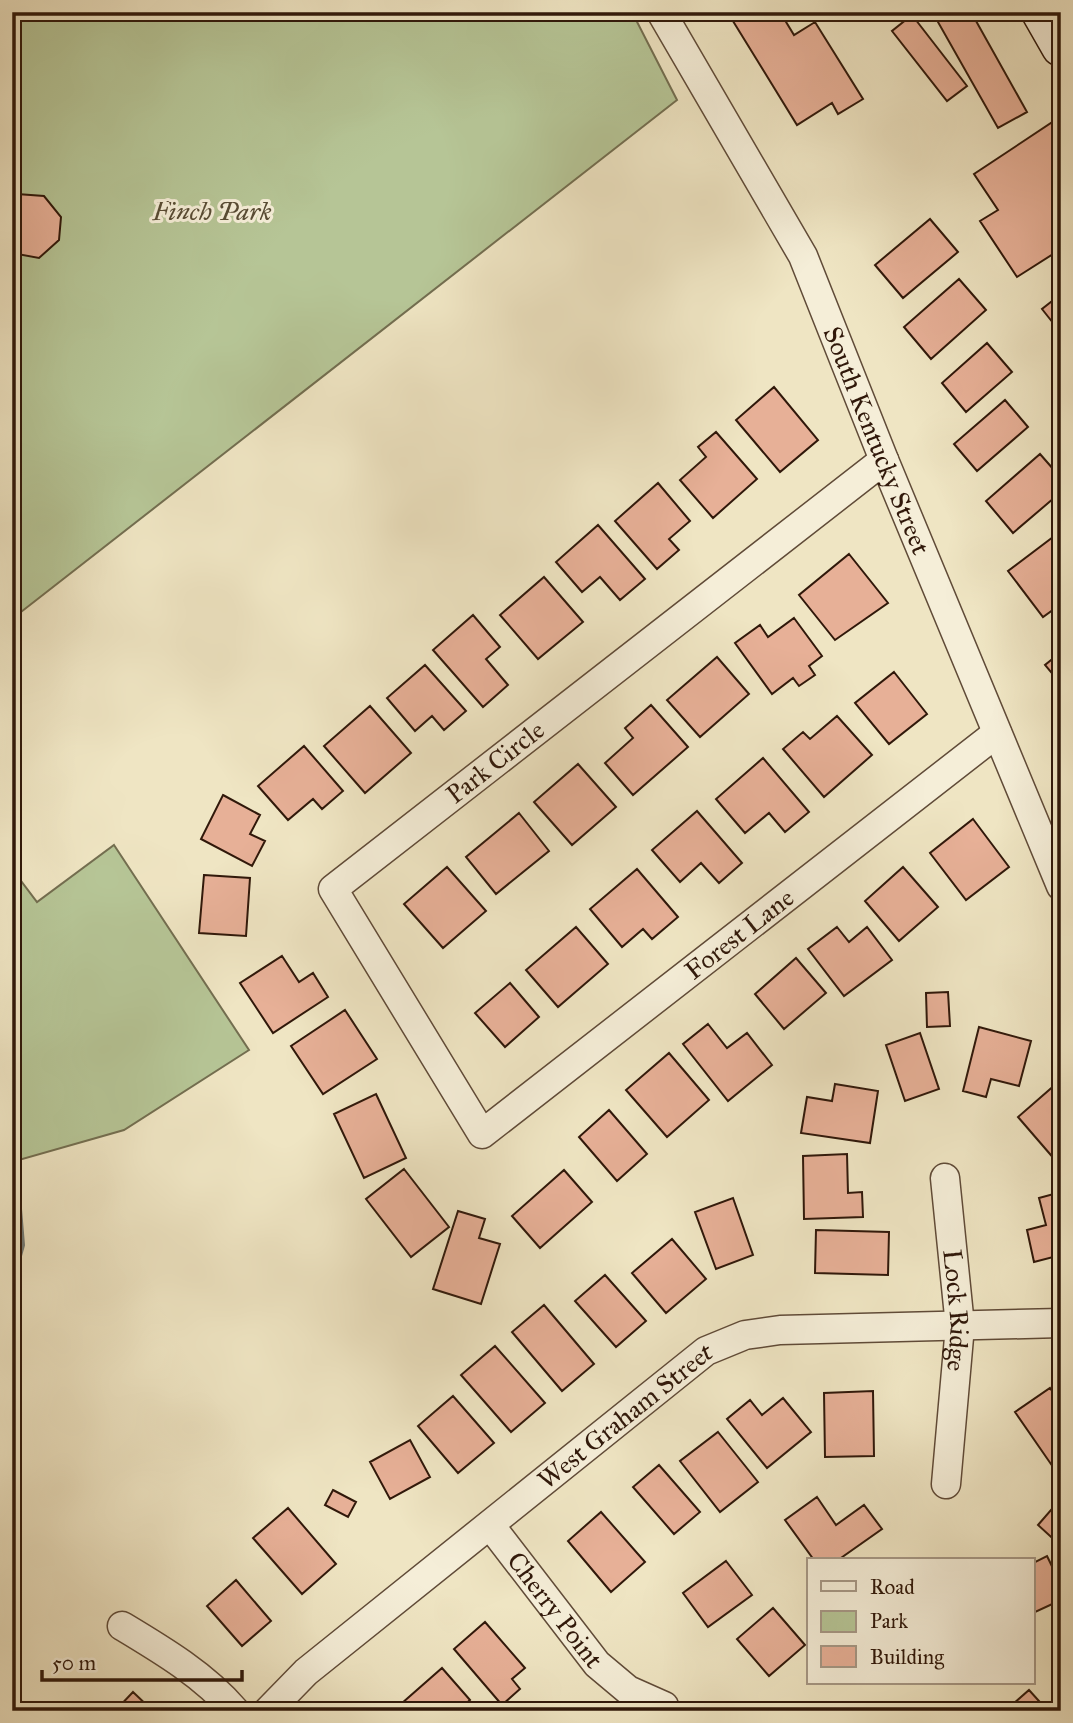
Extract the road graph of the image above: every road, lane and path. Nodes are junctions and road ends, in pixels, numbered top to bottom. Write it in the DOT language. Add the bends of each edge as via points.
graph roads {
  1 [pos="661,12"];
  2 [pos="1041,12"];
  3 [pos="1061,47"];
  4 [pos="884,460"];
  5 [pos="997,733"];
  6 [pos="1061,886"];
  7 [pos="482,1133"];
  8 [pos="945,1178"];
  9 [pos="1061,1323"];
  10 [pos="960,1326"];
  11 [pos="946,1484"];
  12 [pos="490,1525"];
  13 [pos="122,1626"];
  14 [pos="664,1706"];
  15 [pos="235,1711"];
  16 [pos="268,1711"];
  1 -- 4 [label="street, South Kentucky Street" via="803,256"];
  2 -- 3 [label="street"];
  4 -- 5 [label="street, South Kentucky Street"];
  4 -- 7 [label="street, Park Circle" via="333,889"];
  5 -- 6 [label="street, South Kentucky Street"];
  5 -- 7 [label="street, Forest Lane"];
  8 -- 10 [label="street, Lock Ridge"];
  9 -- 10 [label="street, West Graham Street"];
  10 -- 11 [label="street, Lock Ridge"];
  10 -- 12 [label="street, West Graham Street" via="780,1330 744,1335 706,1351"];
  12 -- 14 [label="street, Cherry Point" via="597,1664 628,1689"];
  12 -- 16 [label="street, West Graham Street" via="306,1672"];
  13 -- 15 [label="street" via="184,1666"];
}
